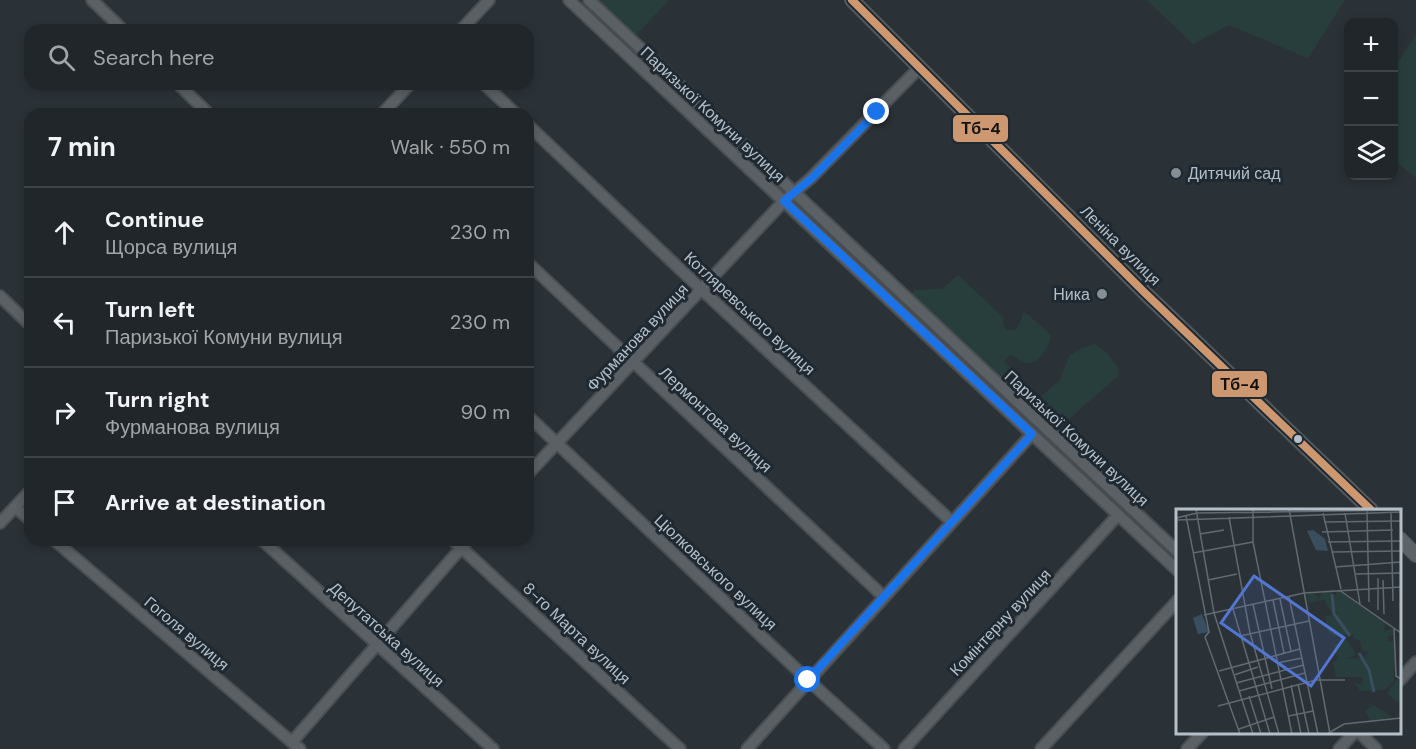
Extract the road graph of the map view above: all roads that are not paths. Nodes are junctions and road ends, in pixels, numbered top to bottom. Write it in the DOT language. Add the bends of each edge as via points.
graph roads {
  1 [pos="92,0"];
  2 [pos="489,0"];
  3 [pos="569,0"];
  4 [pos="589,0"];
  5 [pos="852,0"];
  6 [pos="117,24"];
  7 [pos="467,24"];
  8 [pos="920,68"];
  9 [pos="184,90"];
  10 [pos="404,90"];
  11 [pos="490,90"];
  12 [pos="202,108"];
  13 [pos="388,108"];
  14 [pos="510,108"];
  15 [pos="534,131"];
  16 [pos="794,192"];
  17 [pos="784,201"];
  18 [pos="534,269"];
  19 [pos="702,290"];
  20 [pos="0,296"];
  21 [pos="24,319"];
  22 [pos="633,363"];
  23 [pos="534,422"];
  24 [pos="1032,434"];
  25 [pos="557,443"];
  26 [pos="534,468"];
  27 [pos="24,497"];
  28 [pos="15,507"];
  29 [pos="1370,509"];
  30 [pos="24,515"];
  31 [pos="1118,515"];
  32 [pos="952,522"];
  33 [pos="0,523"];
  34 [pos="1401,540"];
  35 [pos="61,546"];
  36 [pos="269,546"];
  37 [pos="458,546"];
  38 [pos="465,546"];
  39 [pos="1176,550"];
  40 [pos="1416,555"];
  41 [pos="1176,569"];
  42 [pos="884,597"];
  43 [pos="1176,602"];
  44 [pos="376,644"];
  45 [pos="1416,662"];
  46 [pos="1401,679"];
  47 [pos="808,680"];
  48 [pos="1201,734"];
  49 [pos="1355,734"];
  50 [pos="1359,734"];
  51 [pos="296,745"];
  52 [pos="493,749"];
  53 [pos="680,749"];
  54 [pos="747,749"];
  55 [pos="884,749"];
  56 [pos="904,749"];
  57 [pos="1041,749"];
  58 [pos="1188,749"];
  59 [pos="1339,749"];
  60 [pos="1376,749"];
  1 -- 6 [label="street"];
  2 -- 7 [label="street"];
  3 -- 17 [label="street, Паризької Комуни вулиця"];
  4 -- 16 [label="street, Паризької Комуни вулиця"];
  5 -- 8 [label="main road, Леніна вулиця"];
  8 -- 16 [label="street, Фурманова вулиця"];
  8 -- 29 [label="main road, Леніна вулиця" via="1144,292"];
  9 -- 12 [label="street"];
  10 -- 13 [label="street"];
  11 -- 14 [label="street"];
  15 -- 19 [label="street, Котляревського вулиця"];
  16 -- 17 [label="street, Фурманова вулиця"];
  16 -- 39 [label="street, Паризької Комуни вулиця"];
  17 -- 19 [label="street, Фурманова вулиця"];
  17 -- 24 [label="street, Паризької Комуни вулиця"];
  18 -- 22 [label="street, Лермонтова вулиця"];
  19 -- 22 [label="street, Фурманова вулиця"];
  19 -- 32 [label="street, Котляревського вулиця"];
  20 -- 21 [label="street"];
  22 -- 25 [label="street, Фурманова вулиця"];
  22 -- 42 [label="street, Лермонтова вулиця"];
  23 -- 25 [label="street, Ціолковського вулиця"];
  24 -- 31 [label="street, Паризької Комуни вулиця"];
  24 -- 32 [label="street"];
  25 -- 26 [label="street, Фурманова вулиця"];
  25 -- 47 [label="street, Ціолковського вулиця"];
  27 -- 28 [label="street"];
  28 -- 30 [label="street"];
  28 -- 33 [label="street"];
  31 -- 41 [label="street, Паризької Комуни вулиця"];
  31 -- 56 [label="street, Комінтерну вулиця"];
  32 -- 42 [label="street"];
  34 -- 40 [label="main road"];
  35 -- 51 [label="street, Гоголя вулиця"];
  36 -- 44 [label="street, Депутатська вулиця"];
  37 -- 44 [label="street"];
  38 -- 53 [label="street, 8-го Марта вулиця"];
  42 -- 47 [label="street"];
  43 -- 57 [label="street"];
  44 -- 51 [label="street"];
  44 -- 52 [label="street, Депутатська вулиця"];
  45 -- 46 [label="street"];
  47 -- 54 [label="street"];
  47 -- 55 [label="street, Ціолковського вулиця"];
  48 -- 58 [label="street"];
  49 -- 59 [label="street"];
  50 -- 60 [label="street"];
}
